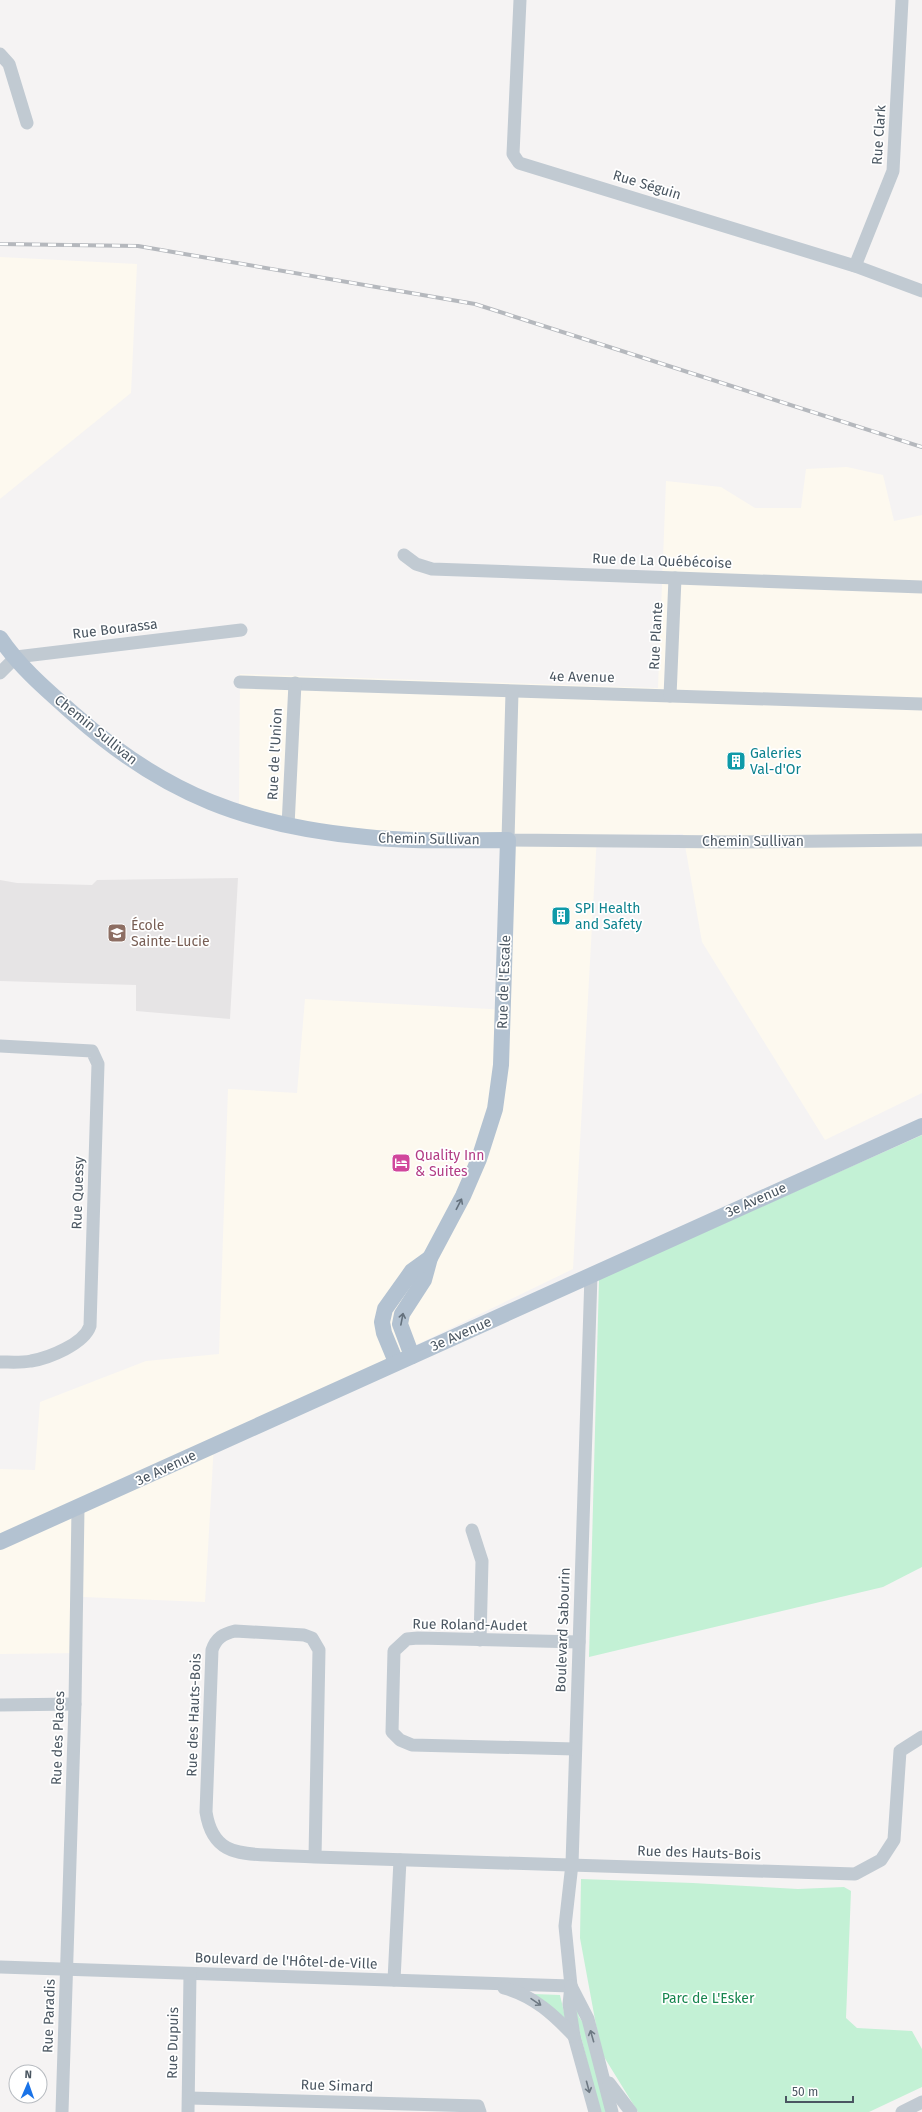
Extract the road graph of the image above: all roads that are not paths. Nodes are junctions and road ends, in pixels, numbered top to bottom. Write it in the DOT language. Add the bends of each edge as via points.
graph roads {
  1 [pos="520,0"];
  2 [pos="902,0"];
  3 [pos="0,54"];
  4 [pos="27,123"];
  5 [pos="855,266"];
  6 [pos="922,291"];
  7 [pos="404,555"];
  8 [pos="675,578"];
  9 [pos="922,587"];
  10 [pos="241,630"];
  11 [pos="0,638"];
  12 [pos="16,657"];
  13 [pos="0,673"];
  14 [pos="240,682"];
  15 [pos="295,683"];
  16 [pos="512,692"];
  17 [pos="670,696"];
  18 [pos="922,704"];
  19 [pos="288,826"];
  20 [pos="508,840"];
  21 [pos="922,840"];
  22 [pos="0,1046"];
  23 [pos="922,1126"];
  24 [pos="430,1258"];
  25 [pos="591,1275"];
  26 [pos="412,1356"];
  27 [pos="0,1362"];
  28 [pos="396,1362"];
  29 [pos="78,1508"];
  30 [pos="472,1530"];
  31 [pos="0,1542"];
  32 [pos="480,1640"];
  33 [pos="579,1642"];
  34 [pos="75,1704"];
  35 [pos="0,1705"];
  36 [pos="922,1737"];
  37 [pos="575,1749"];
  38 [pos="315,1857"];
  39 [pos="400,1860"];
  40 [pos="572,1864"];
  41 [pos="0,1967"];
  42 [pos="66,1969"];
  43 [pos="190,1974"];
  44 [pos="394,1980"];
  45 [pos="487,1983"];
  46 [pos="571,1986"];
  47 [pos="574,2036"];
  48 [pos="603,2073"];
  49 [pos="189,2098"];
  50 [pos="922,2102"];
  51 [pos="62,2112"];
  52 [pos="188,2112"];
  53 [pos="480,2112"];
  54 [pos="595,2112"];
  55 [pos="612,2112"];
  56 [pos="630,2112"];
  57 [pos="902,2112"];
  1 -- 5 [label="street, Rue Séguin" via="513,147 513,154 519,163"];
  2 -- 5 [label="street, Rue Clark" via="893,171"];
  3 -- 4 [label="street" via="9,64"];
  5 -- 6 [label="street, Rue Séguin"];
  7 -- 8 [label="street, Rue de La Québécoise" via="416,564 432,569"];
  8 -- 9 [label="street, Rue de La Québécoise"];
  8 -- 17 [label="street, Rue Plante"];
  10 -- 12 [label="street, Rue Bourassa"];
  11 -- 12 [label="main road, Chemin Sullivan"];
  12 -- 13 [label="street"];
  12 -- 19 [label="main road, Chemin Sullivan" via="43,687 85,724 117,750 160,779 228,810"];
  14 -- 15 [label="street, 4e Avenue"];
  15 -- 16 [label="street, 4e Avenue"];
  15 -- 19 [label="street, Rue de l'Union"];
  16 -- 17 [label="street, 4e Avenue"];
  16 -- 20 [label="street, Rue de l'Escale"];
  17 -- 18 [label="street, 4e Avenue"];
  19 -- 20 [label="main road, Chemin Sullivan" via="367,838"];
  20 -- 21 [label="street, Chemin Sullivan"];
  24 -- 20 [label="main road, Rue de l'Escale, one-way" via="463,1196 479,1159 495,1109 501,1064"];
  22 -- 27 [label="street, Rue Quessy" via="92,1051 98,1064 90,1326 82,1339 45,1358"];
  23 -- 25 [label="main road, 3e Avenue"];
  26 -- 24 [label="main road, Rue de l'Escale, one-way" via="400,1324 406,1308 424,1280"];
  24 -- 28 [label="main road, Rue de l'Escale" via="412,1271 385,1309 382,1322 384,1333"];
  25 -- 26 [label="main road, 3e Avenue"];
  25 -- 33 [label="street, Boulevard Sabourin"];
  26 -- 28 [label="main road, 3e Avenue"];
  28 -- 29 [label="main road, 3e Avenue"];
  29 -- 31 [label="main road, 3e Avenue"];
  29 -- 34 [label="street, Rue des Places"];
  30 -- 32 [label="street" via="482,1561"];
  32 -- 33 [label="street, Rue Roland-Audet"];
  32 -- 37 [label="street, Rue Roland-Audet" via="418,1638 407,1639 400,1644 394,1651 392,1732 400,1740 412,1745"];
  33 -- 37 [label="street, Boulevard Sabourin"];
  34 -- 35 [label="street"];
  34 -- 42 [label="street, Rue des Places"];
  36 -- 40 [label="street, Rue des Hauts-Bois" via="900,1751 894,1840 881,1860 855,1874"];
  37 -- 40 [label="street, Boulevard Sabourin"];
  38 -- 38 [label="street, Rue des Hauts-Bois" via="319,1650 312,1638 304,1635 235,1631 226,1634 219,1637 212,1650 206,1812 208,1825 219,1843 234,1852"];
  38 -- 39 [label="street, Rue des Hauts-Bois"];
  39 -- 40 [label="street, Rue des Hauts-Bois"];
  39 -- 44 [label="street"];
  40 -- 46 [label="street, Boulevard Sabourin" via="565,1926"];
  41 -- 42 [label="street, Boulevard de l'Hôtel-de-Ville"];
  42 -- 43 [label="street, Boulevard de l'Hôtel-de-Ville"];
  42 -- 51 [label="street, Rue Paradis"];
  43 -- 44 [label="street, Boulevard de l'Hôtel-de-Ville"];
  43 -- 49 [label="street, Rue Dupuis"];
  44 -- 45 [label="street, Boulevard de l'Hôtel-de-Ville"];
  45 -- 46 [label="street, Boulevard de l'Hôtel-de-Ville"];
  45 -- 47 [label="street, one-way" via="528,1996 550,2011"];
  46 -- 47 [label="street, Boulevard Sabourin" via="569,2004"];
  48 -- 46 [label="street, Boulevard Sabourin, one-way" via="588,2019"];
  47 -- 54 [label="street, Boulevard Sabourin, one-way"];
  48 -- 55 [label="street, Boulevard Sabourin"];
  48 -- 56 [label="street"];
  49 -- 52 [label="street, Rue Dupuis"];
  49 -- 53 [label="street, Rue Simard" via="478,2106"];
  50 -- 57 [label="street"];
}
